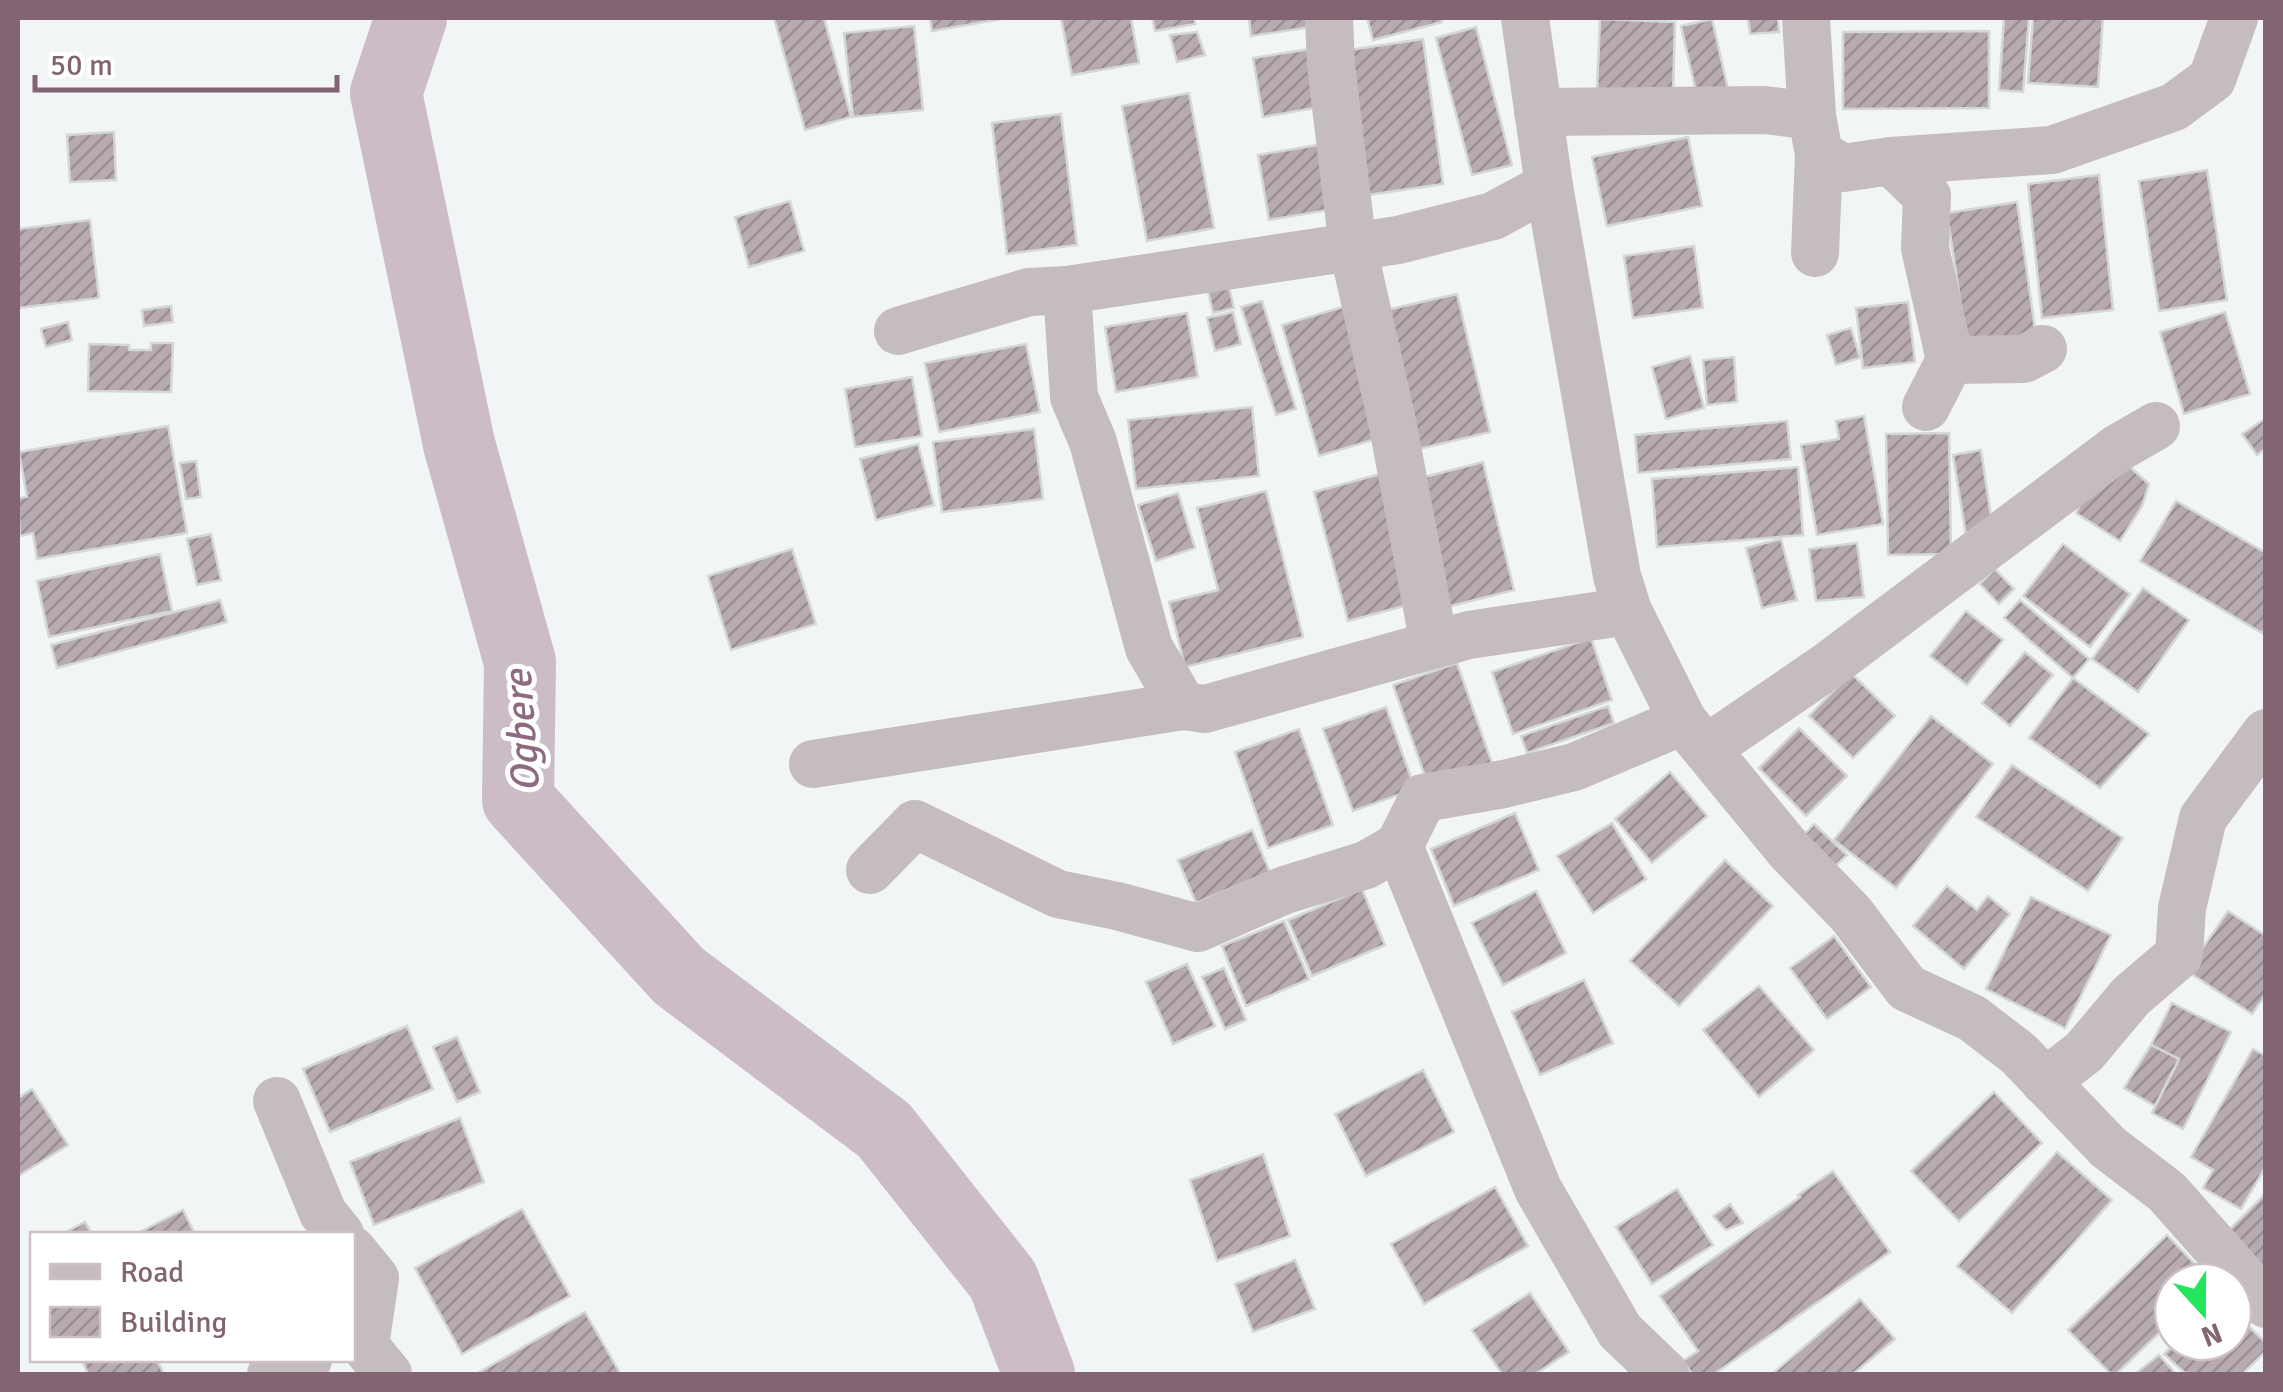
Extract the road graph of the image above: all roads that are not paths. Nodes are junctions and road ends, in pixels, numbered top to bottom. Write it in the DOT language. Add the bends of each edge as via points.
graph roads {
  1 [pos="1329,18"];
  2 [pos="1524,18"];
  3 [pos="1806,18"];
  4 [pos="2234,18"];
  5 [pos="1538,112"];
  6 [pos="1815,135"];
  7 [pos="1891,161"];
  8 [pos="1549,186"];
  9 [pos="1353,248"];
  10 [pos="1815,254"];
  11 [pos="1067,290"];
  12 [pos="898,331"];
  13 [pos="2043,350"];
  14 [pos="1950,360"];
  15 [pos="1926,407"];
  16 [pos="2156,426"];
  17 [pos="1628,611"];
  18 [pos="1434,644"];
  19 [pos="1183,706"];
  20 [pos="2266,733"];
  21 [pos="1694,735"];
  22 [pos="813,764"];
  23 [pos="1399,846"];
  24 [pos="870,870"];
  25 [pos="2045,1082"];
  26 [pos="277,1102"];
  27 [pos="338,1232"];
  28 [pos="355,1254"];
  29 [pos="2266,1304"];
  30 [pos="368,1357"];
  31 [pos="303,1362"];
  32 [pos="270,1374"];
  33 [pos="1665,1374"];
  1 -- 9 [label="street"];
  2 -- 5 [label="street"];
  3 -- 6 [label="street"];
  4 -- 7 [label="street" via="2212,79 2174,107 2052,150"];
  5 -- 6 [label="street" via="1765,110"];
  5 -- 8 [label="street"];
  6 -- 7 [label="street" via="1844,168"];
  6 -- 10 [label="street"];
  7 -- 14 [label="street" via="1926,196 1924,248"];
  8 -- 9 [label="street" via="1492,216"];
  8 -- 17 [label="street"];
  9 -- 11 [label="street"];
  9 -- 18 [label="street"];
  11 -- 12 [label="street" via="1029,292"];
  11 -- 19 [label="street" via="1074,397 1093,442 1149,648"];
  13 -- 14 [label="street" via="2024,359"];
  14 -- 15 [label="street"];
  16 -- 21 [label="street" via="1829,666"];
  17 -- 18 [label="street"];
  17 -- 21 [label="street"];
  18 -- 19 [label="street" via="1205,708"];
  19 -- 22 [label="street"];
  20 -- 25 [label="street" via="2203,818 2182,908 2179,955 2131,996 2084,1052"];
  21 -- 23 [label="street" via="1422,798"];
  21 -- 25 [label="street" via="1908,988 1972,1018"];
  23 -- 24 [label="street" via="1366,865 1285,890 1198,928 1058,894 915,824"];
  23 -- 33 [label="street" via="1538,1189 1620,1331"];
  25 -- 29 [label="street" via="2108,1148 2167,1192"];
  26 -- 27 [label="street" via="323,1214"];
  28 -- 30 [label="street" via="375,1278"];
  31 -- 32 [label="street"];
}
